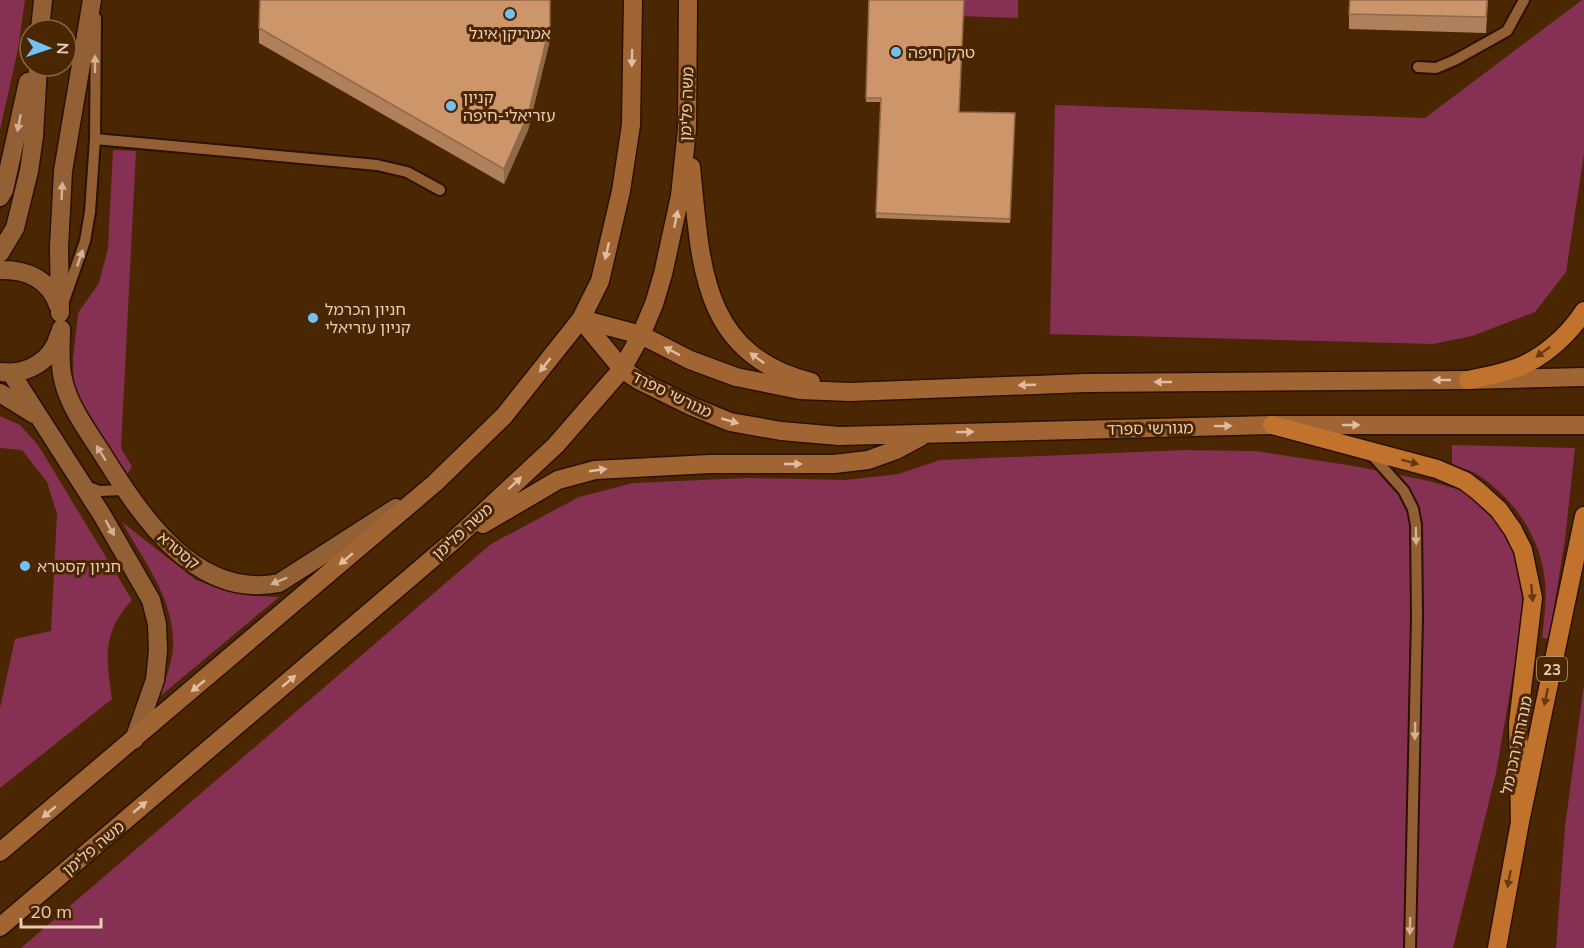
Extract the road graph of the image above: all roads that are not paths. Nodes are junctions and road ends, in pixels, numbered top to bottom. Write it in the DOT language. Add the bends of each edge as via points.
graph roads {
  1 [pos="94,0"];
  2 [pos="633,0"];
  3 [pos="688,0"];
  4 [pos="1524,0"];
  5 [pos="1418,67"];
  6 [pos="28,78"];
  7 [pos="37,78"];
  8 [pos="687,129"];
  9 [pos="95,139"];
  10 [pos="440,190"];
  11 [pos="0,197"];
  12 [pos="0,253"];
  13 [pos="0,270"];
  14 [pos="1584,311"];
  15 [pos="581,319"];
  16 [pos="60,321"];
  17 [pos="641,335"];
  18 [pos="622,369"];
  19 [pos="5,372"];
  20 [pos="1584,377"];
  21 [pos="1468,380"];
  22 [pos="850,392"];
  23 [pos="0,393"];
  24 [pos="41,418"];
  25 [pos="1272,424"];
  26 [pos="1584,425"];
  27 [pos="927,433"];
  28 [pos="1368,452"];
  29 [pos="80,483"];
  30 [pos="435,483"];
  31 [pos="124,490"];
  32 [pos="1584,516"];
  33 [pos="453,541"];
  34 [pos="134,740"];
  35 [pos="1520,822"];
  36 [pos="0,852"];
  37 [pos="0,927"];
  38 [pos="1410,948"];
  39 [pos="1497,948"];
  9 -- 1 [label="lane, one-way"];
  16 -- 1 [label="street, קסטרא, one-way" via="63,171"];
  2 -- 15 [label="main road, one-way" via="631,125 621,191 600,281"];
  3 -- 8 [label="main road, משה פלימן"];
  4 -- 5 [label="lane" via="1507,31 1436,68"];
  6 -- 11 [label="street, one-way"];
  7 -- 12 [label="street" via="28,171 15,228"];
  17 -- 8 [label="main road, משה פלימן, one-way" via="671,242"];
  22 -- 8 [label="main road, one-way" via="772,369 728,331 709,294"];
  9 -- 10 [label="lane" via="377,165 407,172"];
  16 -- 9 [label="lane, one-way" via="85,241"];
  13 -- 16 [label="street" via="31,274 45,283 55,297"];
  14 -- 21 [label="highway, one-way" via="1574,327 1530,362"];
  15 -- 17 [label="main road"];
  15 -- 18 [label="main road, מגורשי ספרד"];
  15 -- 30 [label="main road, one-way" via="504,416"];
  16 -- 19 [label="street" via="57,343 49,355 32,367"];
  31 -- 16 [label="street, קסטרא, one-way" via="73,407 62,377"];
  17 -- 18 [label="main road, משה פלימן"];
  22 -- 17 [label="main road, one-way" via="800,390 736,377 690,360"];
  18 -- 27 [label="main road, מגורשי ספרד, one-way" via="730,422 839,436"];
  33 -- 18 [label="main road, משה פלימן, one-way" via="556,445"];
  19 -- 24 [label="street"];
  20 -- 21 [label="main road"];
  21 -- 22 [label="main road, one-way" via="1085,383"];
  23 -- 24 [label="street"];
  24 -- 29 [label="street"];
  25 -- 26 [label="main road, מגורשי ספרד, one-way"];
  27 -- 25 [label="main road, מגורשי ספרד, one-way"];
  25 -- 28 [label="highway"];
  33 -- 27 [label="main road, one-way" via="558,480 596,470 710,464 834,464 896,450"];
  28 -- 35 [label="highway, one-way" via="1437,469 1464,481 1498,510 1523,550 1533,598 1518,723"];
  28 -- 38 [label="lane, one-way" via="1404,491 1416,525"];
  29 -- 31 [label="lane" via="99,491"];
  29 -- 34 [label="street, one-way" via="151,600 157,624 155,680"];
  30 -- 31 [label="street, קסטרא, one-way" via="279,583 259,587 231,582 182,556"];
  30 -- 34 [label="main road, one-way"];
  32 -- 35 [label="highway, מנהרות הכרמל / 23, one-way"];
  37 -- 33 [label="main road, משה פלימן, one-way"];
  34 -- 36 [label="main road, one-way"];
  35 -- 39 [label="highway, מנהרות הכרמל / 23, one-way"];
}
